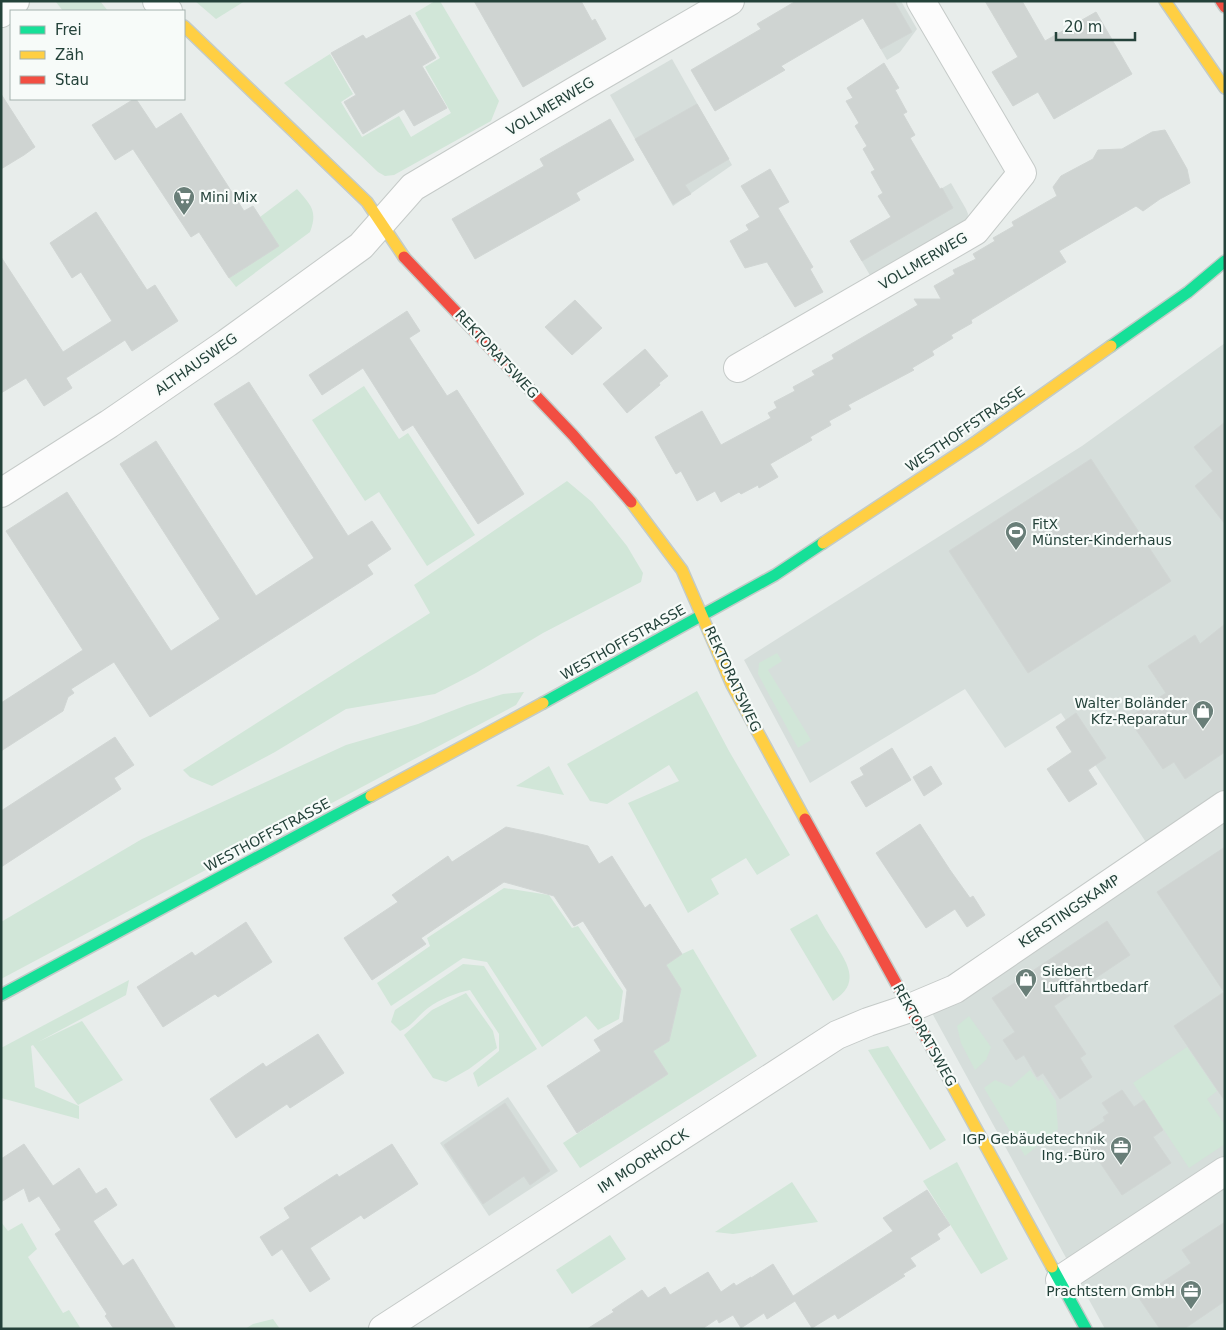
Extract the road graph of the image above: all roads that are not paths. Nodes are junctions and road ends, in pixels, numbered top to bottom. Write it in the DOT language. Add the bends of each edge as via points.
graph roads {
  1 [pos="15,1"];
  2 [pos="157,1"];
  3 [pos="730,1"];
  4 [pos="921,1"];
  5 [pos="1165,1"];
  6 [pos="1221,1"];
  7 [pos="1225,7"];
  8 [pos="167,10"];
  9 [pos="1,13"];
  10 [pos="185,27"];
  11 [pos="1225,88"];
  12 [pos="380,223"];
  13 [pos="1225,261"];
  14 [pos="1206,289"];
  15 [pos="1188,292"];
  16 [pos="738,368"];
  17 [pos="1,493"];
  18 [pos="703,616"];
  19 [pos="1225,805"];
  20 [pos="1,995"];
  21 [pos="910,1008"];
  22 [pos="1225,1171"];
  23 [pos="1060,1280"];
  24 [pos="383,1329"];
  25 [pos="1086,1329"];
  1 -- 9 [label="street"];
  2 -- 8 [label="street"];
  3 -- 12 [label="street, VOLLMERWEG" via="413,187"];
  4 -- 16 [label="street, VOLLMERWEG" via="1022,173 976,231"];
  5 -- 11 [label="street"];
  6 -- 7 [label="street"];
  10 -- 12 [label="street, REKTORATSWEG" via="367,202"];
  12 -- 17 [label="street, ALTHAUSWEG" via="361,246 227,343"];
  12 -- 18 [label="street, REKTORATSWEG" via="402,254 573,435 636,508 682,570"];
  13 -- 15 [label="street, WESTHOFFSTRASSE"];
  14 -- 15 [label="street"];
  15 -- 18 [label="street, WESTHOFFSTRASSE" via="977,441 775,575"];
  18 -- 20 [label="street, WESTHOFFSTRASSE"];
  18 -- 21 [label="street, REKTORATSWEG" via="732,685"];
  19 -- 21 [label="street, KERSTINGSKAMP" via="955,988"];
  21 -- 23 [label="street, REKTORATSWEG"];
  21 -- 24 [label="street, IM MOORHOCK" via="837,1035"];
  22 -- 23 [label="street"];
  23 -- 25 [label="street, REKTORATSWEG"];
}
